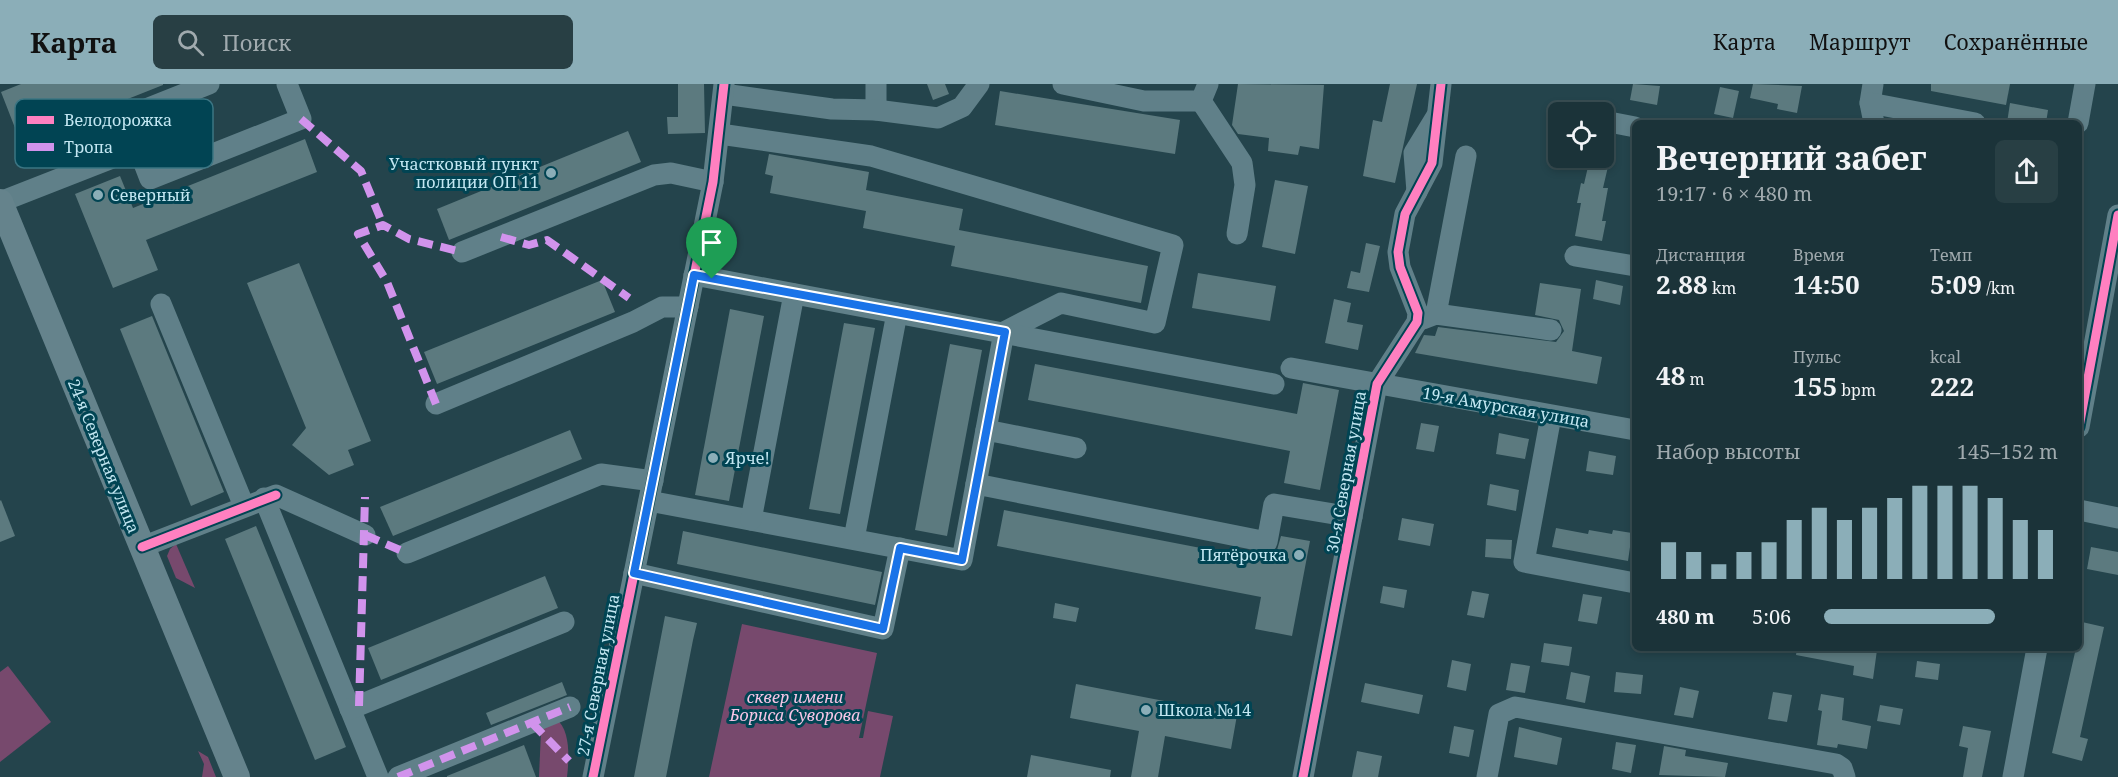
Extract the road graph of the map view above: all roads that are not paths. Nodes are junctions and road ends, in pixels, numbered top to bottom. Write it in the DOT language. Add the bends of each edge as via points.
graph roads {
  1 [pos="208,84"];
  2 [pos="287,84"];
  3 [pos="876,84"];
  4 [pos="979,84"];
  5 [pos="1063,84"];
  6 [pos="1441,84"];
  7 [pos="2085,84"];
  8 [pos="724,89"];
  9 [pos="1205,93"];
  10 [pos="171,99"];
  11 [pos="1872,103"];
  12 [pos="876,110"];
  13 [pos="1960,120"];
  14 [pos="2079,120"];
  15 [pos="1614,123"];
  16 [pos="1632,126"];
  17 [pos="720,134"];
  18 [pos="213,154"];
  19 [pos="1466,156"];
  20 [pos="87,168"];
  21 [pos="146,168"];
  22 [pos="178,168"];
  23 [pos="713,183"];
  24 [pos="0,202"];
  25 [pos="2118,215"];
  26 [pos="1237,234"];
  27 [pos="462,252"];
  28 [pos="1575,256"];
  29 [pos="1632,266"];
  30 [pos="694,275"];
  31 [pos="794,294"];
  32 [pos="161,304"];
  33 [pos="688,307"];
  34 [pos="897,313"];
  35 [pos="1426,318"];
  36 [pos="1551,330"];
  37 [pos="1005,332"];
  38 [pos="1291,368"];
  39 [pos="1274,384"];
  40 [pos="1377,384"];
  41 [pos="436,404"];
  42 [pos="2082,411"];
  43 [pos="1551,416"];
  44 [pos="986,430"];
  45 [pos="1632,430"];
  46 [pos="1076,448"];
  47 [pos="976,484"];
  48 [pos="651,491"];
  49 [pos="270,496"];
  50 [pos="244,506"];
  51 [pos="2082,511"];
  52 [pos="1352,517"];
  53 [pos="2118,518"];
  54 [pos="751,520"];
  55 [pos="364,536"];
  56 [pos="854,539"];
  57 [pos="142,548"];
  58 [pos="900,548"];
  59 [pos="406,553"];
  60 [pos="634,573"];
  61 [pos="1632,582"];
  62 [pos="564,622"];
  63 [pos="2036,651"];
  64 [pos="570,707"];
  65 [pos="350,709"];
  66 [pos="237,777"];
  67 [pos="378,777"];
  68 [pos="398,777"];
  69 [pos="593,777"];
  70 [pos="1304,777"];
  71 [pos="1487,777"];
  72 [pos="1845,777"];
  73 [pos="2013,777"];
  1 -- 10 [label="street"];
  2 -- 18 [label="street" via="301,119"];
  3 -- 12 [label="street"];
  4 -- 12 [label="street" via="962,107 938,118"];
  5 -- 9 [label="street" via="1144,101"];
  6 -- 35 [label="street" via="1432,163 1405,214 1398,252 1418,313"];
  7 -- 14 [label="street"];
  8 -- 12 [label="street" via="832,109"];
  8 -- 17 [label="street, 27-я Северная улица"];
  9 -- 26 [label="street" via="1242,163 1245,185"];
  11 -- 13 [label="street"];
  15 -- 16 [label="street"];
  17 -- 23 [label="street, 27-я Северная улица"];
  17 -- 37 [label="street" via="871,156 1173,245 1155,323 1061,303"];
  19 -- 35 [label="street"];
  20 -- 24 [label="street"];
  21 -- 22 [label="street" via="150,179"];
  23 -- 27 [label="street" via="671,173 654,175"];
  23 -- 30 [label="street, 27-я Северная улица"];
  24 -- 57 [label="main road, 24-я Северная улица"];
  25 -- 42 [label="street"];
  28 -- 29 [label="street"];
  30 -- 31 [label="street"];
  30 -- 33 [label="street, 27-я Северная улица"];
  31 -- 34 [label="street"];
  31 -- 54 [label="street"];
  32 -- 50 [label="street"];
  33 -- 41 [label="street" via="662,307"];
  33 -- 48 [label="street, 27-я Северная улица"];
  34 -- 37 [label="street"];
  34 -- 56 [label="street"];
  35 -- 36 [label="street"];
  35 -- 40 [label="street, 30-я Северная улица"];
  37 -- 39 [label="street"];
  37 -- 44 [label="street"];
  38 -- 40 [label="street, 19-я Амурская улица"];
  40 -- 43 [label="street, 19-я Амурская улица"];
  40 -- 52 [label="street, 30-я Северная улица"];
  43 -- 45 [label="street, 19-я Амурская улица"];
  43 -- 61 [label="street" via="1524,562"];
  44 -- 46 [label="street"];
  44 -- 47 [label="street"];
  47 -- 52 [label="street" via="1267,542 1274,504"];
  47 -- 58 [label="street" via="962,560"];
  48 -- 54 [label="street"];
  48 -- 59 [label="street" via="601,474"];
  48 -- 60 [label="street, 27-я Северная улица"];
  49 -- 50 [label="street"];
  49 -- 55 [label="street"];
  49 -- 65 [label="street"];
  50 -- 57 [label="street"];
  51 -- 53 [label="street"];
  52 -- 70 [label="street, 30-я Северная улица"];
  54 -- 56 [label="street"];
  56 -- 58 [label="street"];
  57 -- 66 [label="main road, 24-я Северная улица"];
  58 -- 60 [label="street" via="883,629"];
  60 -- 69 [label="street, 27-я Северная улица"];
  62 -- 65 [label="street"];
  63 -- 73 [label="street"];
  64 -- 68 [label="street"];
  65 -- 67 [label="street"];
  71 -- 72 [label="street" via="1499,714 1515,707 1836,764"];
}
